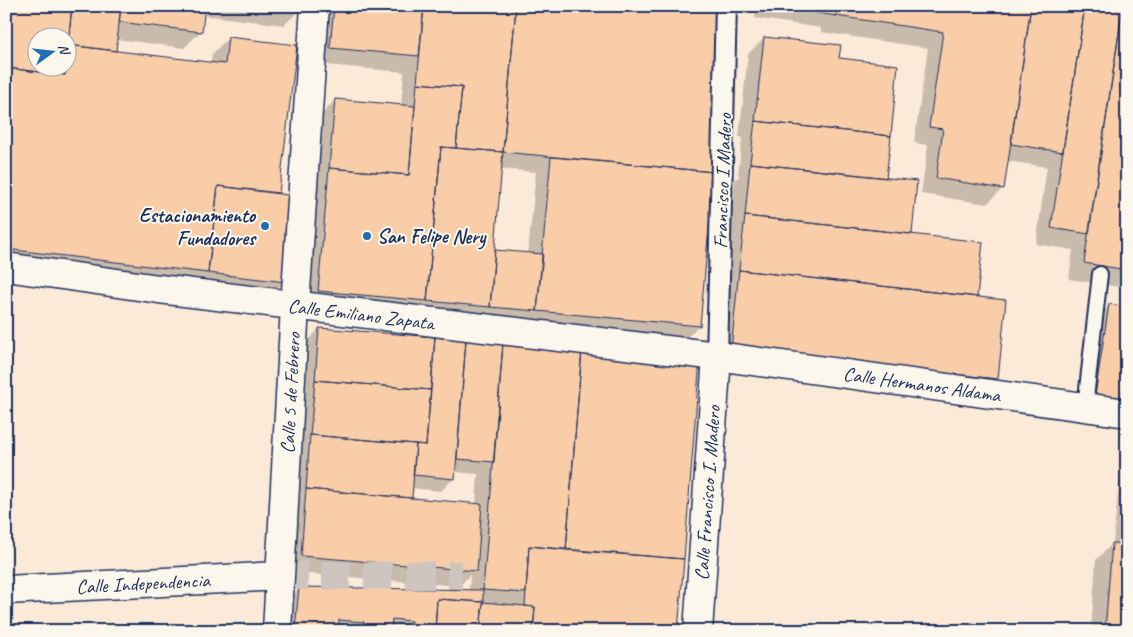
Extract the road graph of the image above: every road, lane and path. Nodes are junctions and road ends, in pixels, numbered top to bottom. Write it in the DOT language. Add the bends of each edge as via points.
graph roads {
  1 [pos="315,6"];
  2 [pos="726,6"];
  3 [pos="6,267"];
  4 [pos="1100,274"];
  5 [pos="295,306"];
  6 [pos="717,356"];
  7 [pos="1085,407"];
  8 [pos="1127,413"];
  9 [pos="280,576"];
  10 [pos="6,590"];
  11 [pos="277,631"];
  12 [pos="698,631"];
  1 -- 5 [label="street, Calle 5 de Febrero"];
  2 -- 6 [label="street, Francisco I Madero"];
  3 -- 5 [label="street, Calle Emiliano Zapata"];
  4 -- 7 [label="lane"];
  5 -- 6 [label="street, Calle Emiliano Zapata"];
  5 -- 9 [label="street, Calle 5 de Febrero"];
  6 -- 7 [label="street, Calle Hermanos Aldama"];
  6 -- 12 [label="street, Calle Francisco I. Madero"];
  7 -- 8 [label="street, Calle Hermanos Aldama"];
  9 -- 10 [label="street, Calle Independencia"];
  9 -- 11 [label="street, Calle 5 de Febrero"];
}
